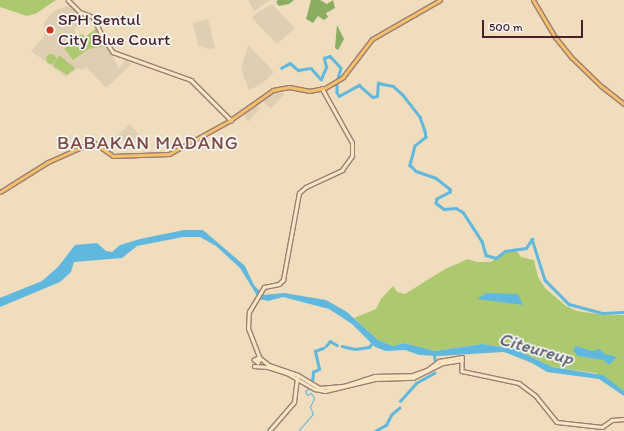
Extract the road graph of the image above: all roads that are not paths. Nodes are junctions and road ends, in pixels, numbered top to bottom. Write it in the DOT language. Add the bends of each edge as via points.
graph roads {
  1 [pos="68,0"];
  2 [pos="440,0"];
  3 [pos="533,0"];
  4 [pos="322,89"];
  5 [pos="624,104"];
  6 [pos="232,119"];
  7 [pos="0,192"];
  8 [pos="256,346"];
  9 [pos="255,358"];
  10 [pos="260,359"];
  11 [pos="462,359"];
  12 [pos="254,366"];
  13 [pos="434,366"];
  14 [pos="297,376"];
  15 [pos="624,419"];
  16 [pos="269,431"];
  1 -- 6 [label="street" via="80,12 93,17 113,52 191,80"];
  2 -- 4 [label="main road" via="374,38 340,80 335,80"];
  3 -- 5 [label="main road" via="555,37 572,58"];
  4 -- 6 [label="main road" via="309,91 289,87 273,90"];
  4 -- 8 [label="street" via="352,143 352,156 342,170 300,192 284,280 279,284 265,286 249,312 248,324"];
  6 -- 7 [label="main road" via="169,154 113,156 94,142 60,157"];
  8 -- 9 [label="street"];
  8 -- 10 [label="street"];
  9 -- 10 [label="street"];
  9 -- 10 [label="street" via="257,363"];
  10 -- 14 [label="street"];
  11 -- 13 [label="street"];
  11 -- 13 [label="street" via="439,361"];
  11 -- 15 [label="street" via="462,371 520,384 536,396 552,419 560,423 602,428 612,420"];
  12 -- 14 [label="street" via="268,367"];
  13 -- 14 [label="street" via="413,378 375,379 325,391 315,389"];
  14 -- 16 [label="street" via="294,402"];
}
